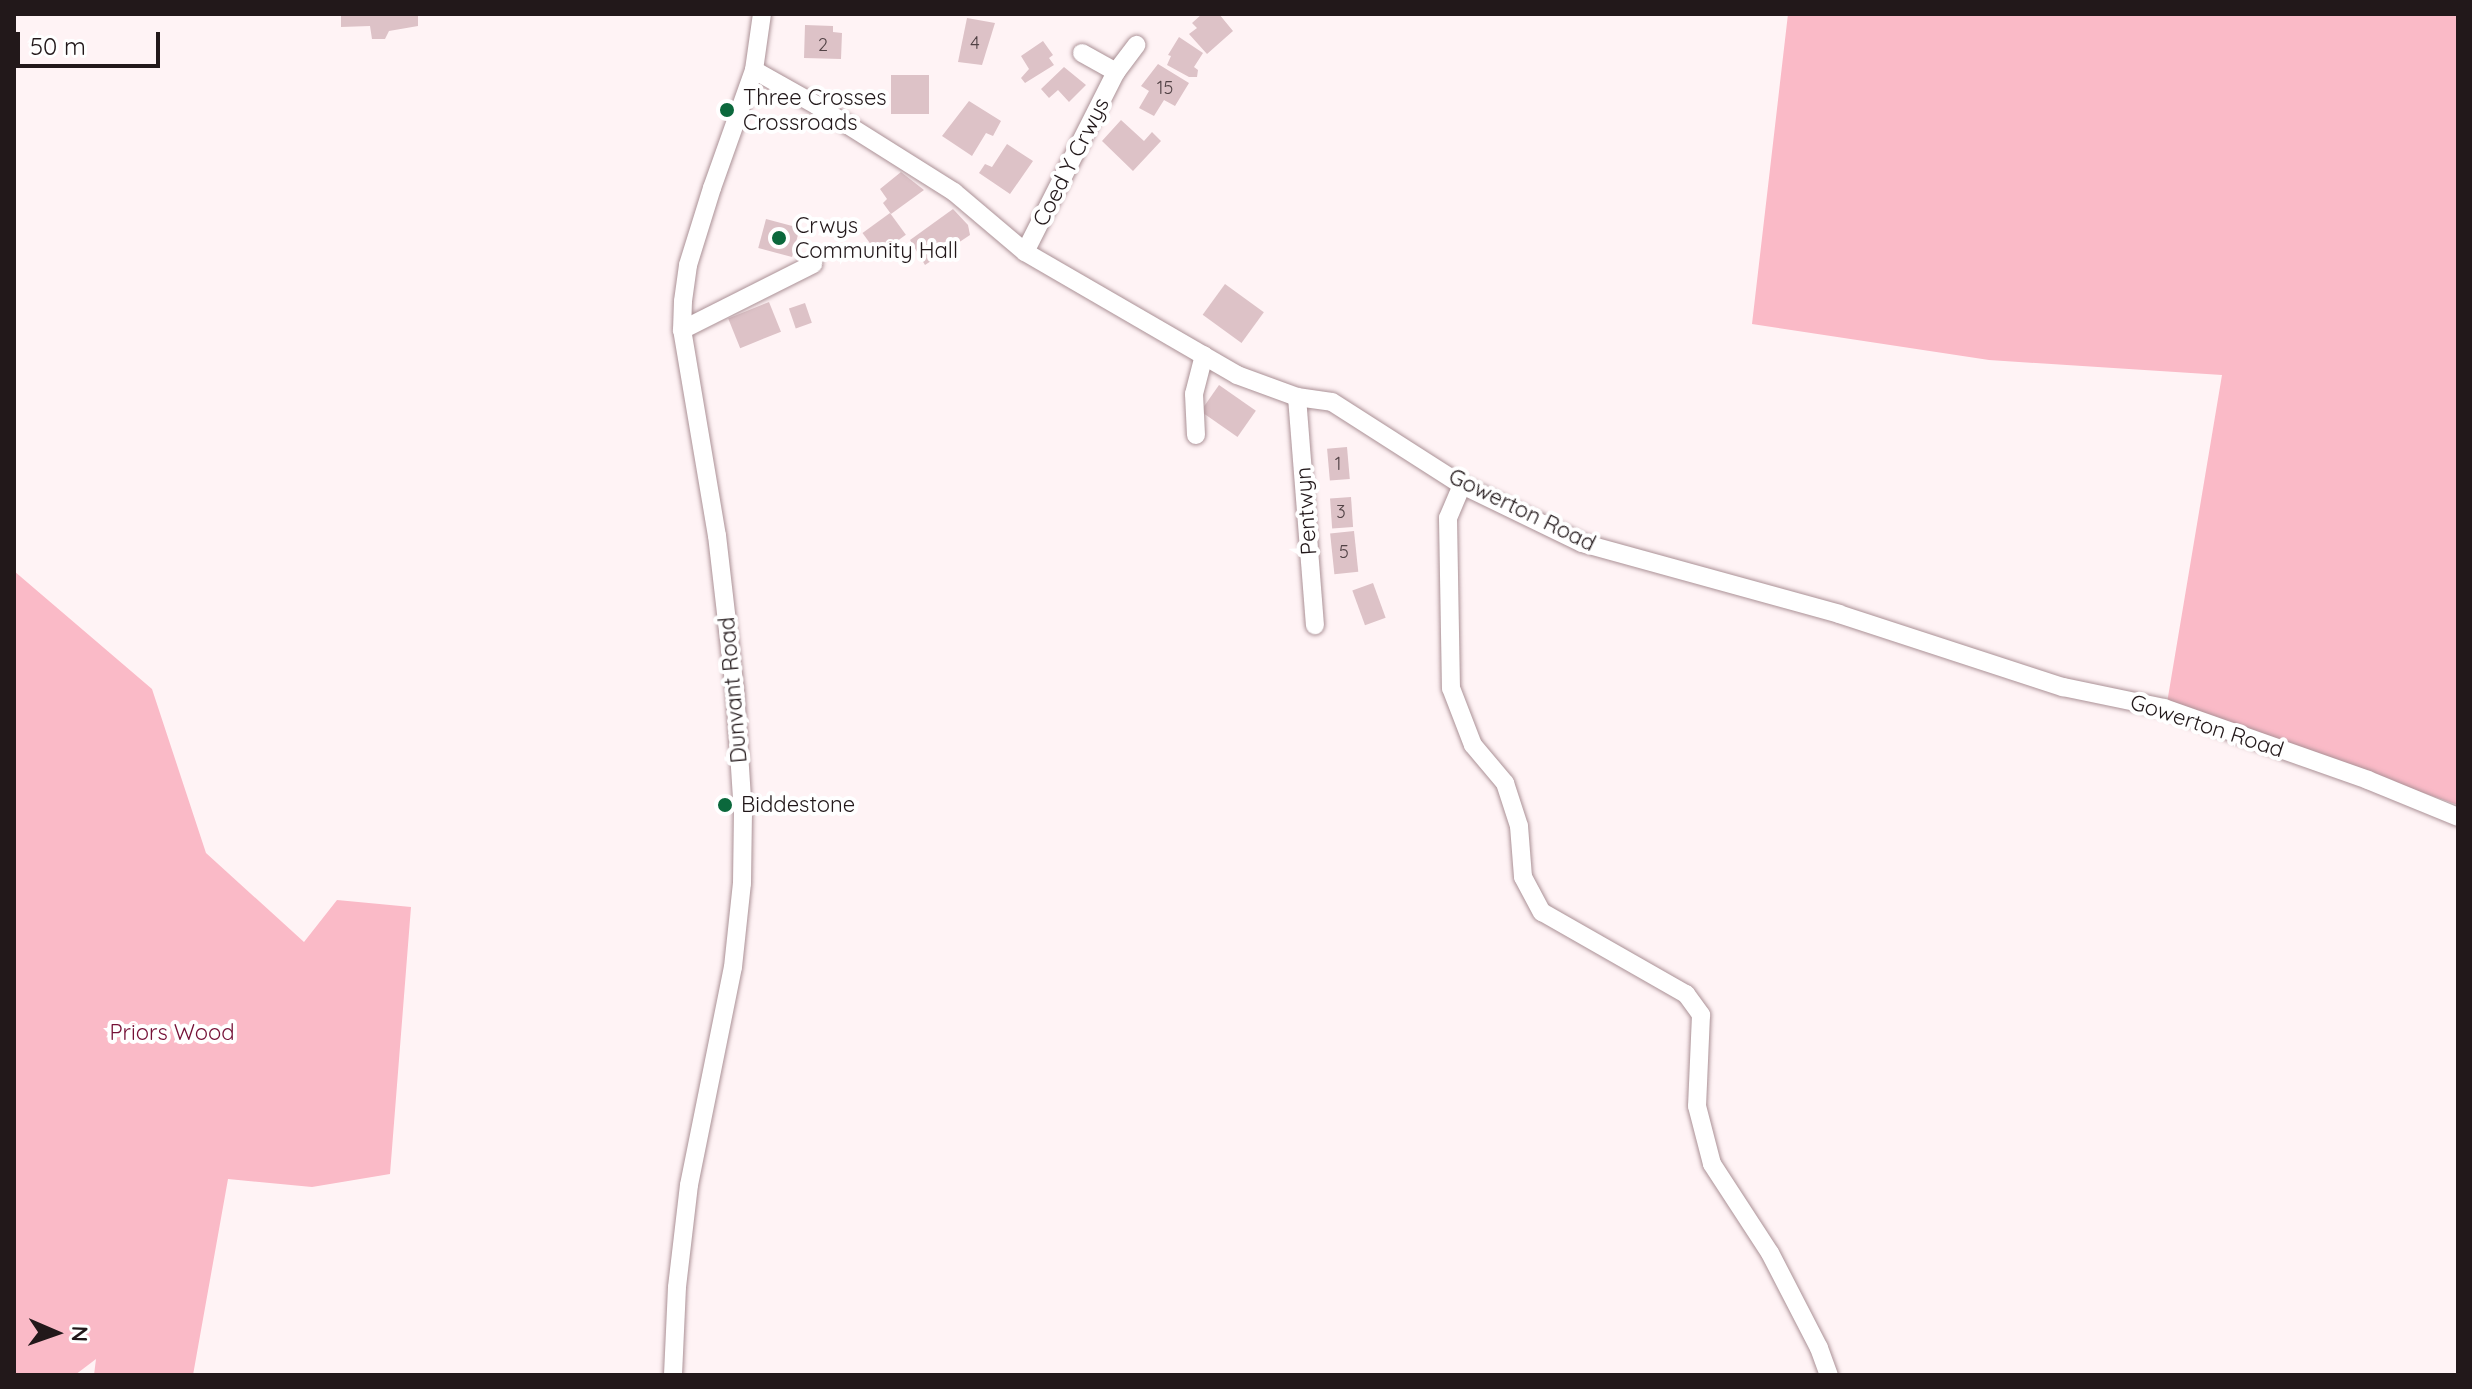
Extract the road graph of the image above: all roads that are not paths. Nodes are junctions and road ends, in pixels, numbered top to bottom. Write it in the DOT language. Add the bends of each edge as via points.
graph roads {
  1 [pos="762,14"];
  2 [pos="1136,45"];
  3 [pos="1082,53"];
  4 [pos="754,70"];
  5 [pos="1116,72"];
  6 [pos="1025,252"];
  7 [pos="813,264"];
  8 [pos="682,330"];
  9 [pos="1204,355"];
  10 [pos="1297,397"];
  11 [pos="1196,435"];
  12 [pos="1462,485"];
  13 [pos="1315,625"];
  14 [pos="2458,817"];
  15 [pos="673,1375"];
  16 [pos="1829,1375"];
  1 -- 4 [label="street, Dunvant Road"];
  2 -- 5 [label="street, Coed Y Crwys"];
  3 -- 5 [label="street, Coed Y Crwys"];
  4 -- 6 [label="street, Gowerton Road" via="954,192"];
  4 -- 8 [label="street, Dunvant Road" via="688,265"];
  5 -- 6 [label="street, Coed Y Crwys"];
  6 -- 9 [label="street, Gowerton Road"];
  7 -- 8 [label="street"];
  8 -- 15 [label="street, Dunvant Road" via="717,536 743,814 733,967 689,1185"];
  9 -- 10 [label="street, Gowerton Road" via="1237,375"];
  9 -- 11 [label="street" via="1194,394"];
  10 -- 12 [label="street, Gowerton Road" via="1332,402"];
  10 -- 13 [label="street, Pentwyn"];
  12 -- 14 [label="street, Gowerton Road" via="1582,543 1839,614 2063,687 2164,708"];
  12 -- 16 [label="street" via="1448,518 1451,688 1473,745 1505,783 1519,826 1523,877 1542,912 1686,994 1701,1015 1697,1106 1712,1164 1770,1253"];
}
